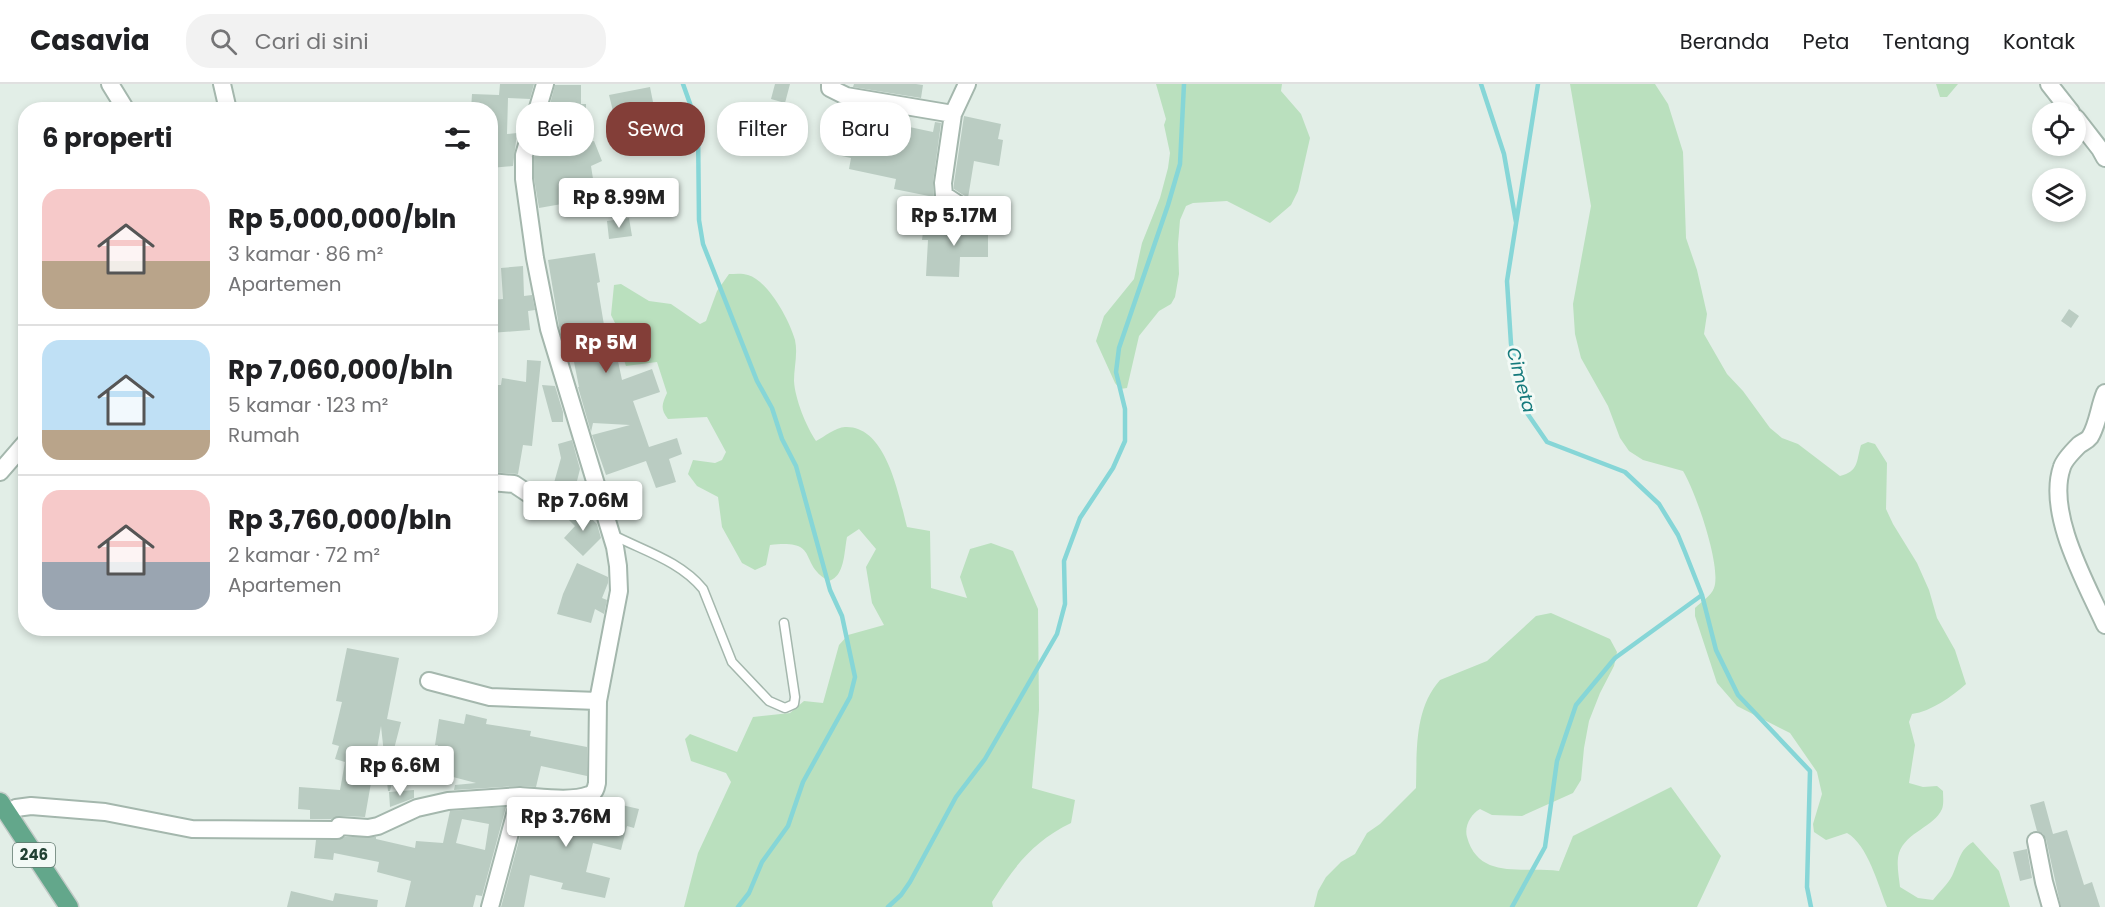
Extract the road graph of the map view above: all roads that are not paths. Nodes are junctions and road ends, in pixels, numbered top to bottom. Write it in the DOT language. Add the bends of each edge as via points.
graph roads {
  1 [pos="110,84"];
  2 [pos="222,84"];
  3 [pos="545,84"];
  4 [pos="830,84"];
  5 [pos="967,84"];
  6 [pos="2049,84"];
  7 [pos="121,102"];
  8 [pos="226,102"];
  9 [pos="2063,102"];
  10 [pos="953,114"];
  11 [pos="2086,131"];
  12 [pos="2105,158"];
  13 [pos="976,216"];
  14 [pos="2105,393"];
  15 [pos="18,451"];
  16 [pos="0,472"];
  17 [pos="498,483"];
  18 [pos="598,495"];
  19 [pos="610,533"];
  20 [pos="784,623"];
  21 [pos="2105,625"];
  22 [pos="429,681"];
  23 [pos="598,701"];
  24 [pos="520,796"];
  25 [pos="4,808"];
  26 [pos="2036,841"];
  27 [pos="69,907"];
  28 [pos="490,907"];
  29 [pos="2052,907"];
  1 -- 7 [label="street"];
  2 -- 8 [label="street"];
  3 -- 18 [label="street" via="528,137 524,179 549,329"];
  4 -- 10 [label="street" via="830,88 846,96"];
  5 -- 10 [label="street"];
  6 -- 9 [label="street"];
  10 -- 13 [label="street" via="944,195"];
  11 -- 12 [label="street"];
  14 -- 21 [label="street" via="2092,434 2062,465 2059,488 2067,537"];
  15 -- 16 [label="street"];
  17 -- 18 [label="street" via="514,484 541,502"];
  18 -- 19 [label="street"];
  19 -- 20 [label="lane" via="673,562 696,581 703,589 732,662 769,701 785,708 794,704 795,697"];
  19 -- 23 [label="street" via="619,591"];
  22 -- 23 [label="street" via="490,698"];
  23 -- 24 [label="street" via="595,791 569,798"];
  24 -- 25 [label="street" via="448,801 417,808 378,826 339,826 337,830 192,829 105,812 31,806"];
  24 -- 28 [label="street"];
  25 -- 27 [label="main road, 246"];
  26 -- 29 [label="street"];
}
